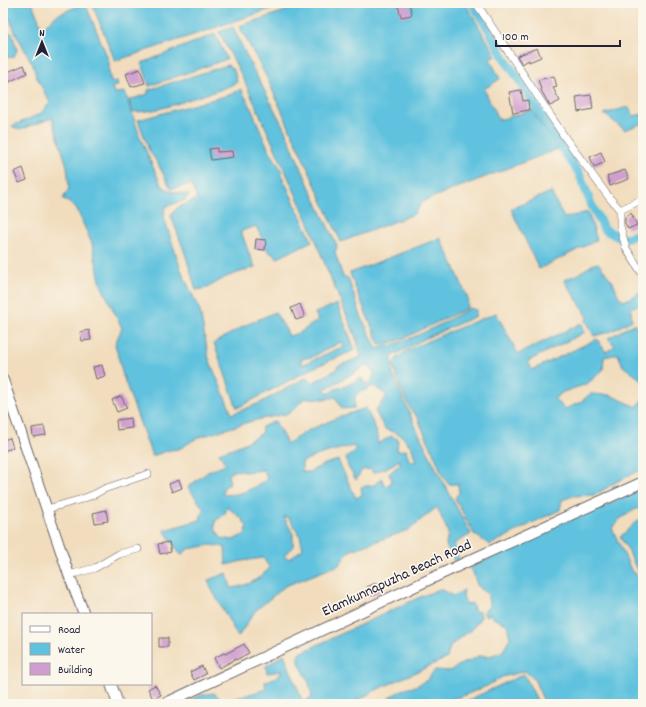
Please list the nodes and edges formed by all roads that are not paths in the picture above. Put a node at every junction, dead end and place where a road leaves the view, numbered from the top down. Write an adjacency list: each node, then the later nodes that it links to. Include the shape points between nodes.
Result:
1 (476, 3): 3 (street, via 566,139)
2 (643, 199): 3 (street)
3 (620, 210): 4 (street, via 620,226 626,248)
4 (643, 275)
5 (3, 380): 8 (main road)
6 (148, 474): 8 (street, via 108,487 82,499)
7 (643, 482): 14 (main road, Elamkunnapuzha Beach Road)
8 (47, 509): 10 (main road)
9 (138, 550): 10 (street, via 119,554 95,568)
10 (70, 575): 11 (main road)
11 (84, 613)
12 (111, 685): 13 (main road)
13 (118, 704)
14 (164, 704)

